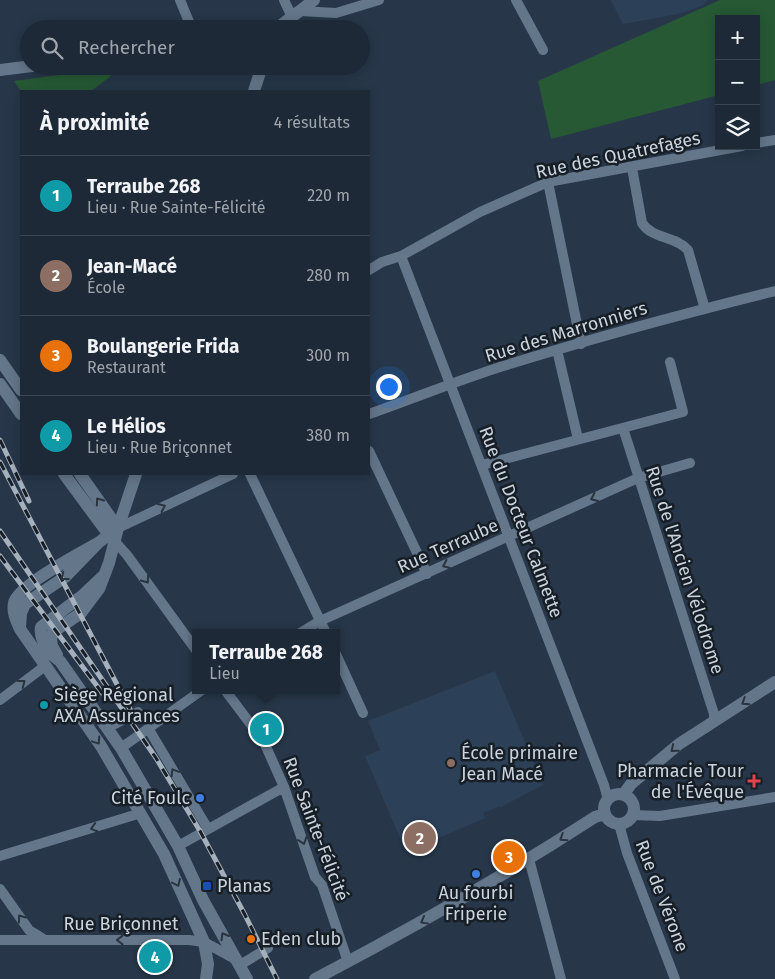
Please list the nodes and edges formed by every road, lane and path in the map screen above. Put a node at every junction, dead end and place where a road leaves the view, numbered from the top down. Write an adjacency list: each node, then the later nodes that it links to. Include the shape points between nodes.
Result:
1 (180, 0): 7 (street)
2 (284, 0): 6 (street)
3 (314, 0): 6 (main road)
4 (379, 0): 6 (street, via 336,13)
5 (516, 0): 9 (street)
6 (296, 14): 8 (main road)
7 (188, 20)
8 (288, 20)
9 (543, 50)
10 (20, 68): 11 (main road)
11 (0, 70)
12 (259, 75): 13 (main road)
13 (254, 90)
14 (775, 140): 15 (street)
15 (760, 143)
16 (722, 150): 17 (street, Rue des Quatrefages)
17 (632, 168): 18 (street, Rue des Quatrefages); 22 (street, via 642,223 646,229 688,250)
18 (548, 182): 19 (street, Rue des Quatrefages, via 480,212); 23 (street)
19 (400, 256): 20 (street, Rue des Quatrefages); 28 (street, Rue du Docteur Calmette)
20 (370, 269)
21 (775, 291): 22 (street, Rue des Marronniers)
22 (705, 309): 23 (street, Rue des Marronniers)
23 (581, 344): 24 (street, Rue des Marronniers)
24 (557, 350): 28 (street, Rue des Marronniers); 33 (street)
25 (0, 360): 29 (main road)
26 (670, 362): 32 (street, via 683,412)
27 (0, 384): 30 (main road)
28 (451, 385): 31 (street, Rue des Marronniers); 36 (street, Rue du Docteur Calmette)
29 (20, 389)
30 (20, 413)
31 (370, 414)
32 (623, 428): 33 (street); 42 (street, Rue de l'Ancien Vélodrome)
33 (578, 439): 36 (street)
34 (370, 453): 45 (street)
35 (690, 463): 42 (street, Rue Terraube)
36 (482, 465): 44 (street, Rue du Docteur Calmette)
37 (65, 475): 43 (main road)
38 (81, 475): 43 (main road, one-way to 38)
39 (136, 475): 43 (main road)
40 (231, 475): 43 (street, one-way to 40)
41 (250, 475): 47 (street)
42 (638, 478): 44 (street, Rue Terraube, one-way to 44); 60 (street, Rue de l'Ancien Vélodrome)
43 (114, 535): 46 (main road); 50 (street, one-way to 50); 53 (main road, one-way to 53, via 66,561 22,591 14,601 13,612 20,629)
44 (509, 537): 45 (street, Rue Terraube, one-way to 45); 67 (street, Rue du Docteur Calmette)
45 (427, 574): 47 (street, Rue Terraube)
46 (104, 575): 51 (main road, via 100,588 83,611 53,632 52,646); 51 (main road, via 41,627 42,642)
47 (320, 621): 48 (street, Rue Terraube); 49 (street)
48 (307, 629)
49 (324, 629)
50 (192, 644)
51 (60, 661): 61 (main road)
52 (340, 663): 59 (street)
53 (45, 666): 57 (street, one-way to 53); 68 (main road, one-way to 68, via 101,746)
54 (775, 682): 60 (main road, one-way to 60)
55 (196, 694): 62 (street)
56 (228, 694): 64 (street, Rue Sainte-Félicité, via 264,742)
57 (0, 700)
58 (138, 712): 61 (street)
59 (363, 713)
60 (714, 721): 65 (main road, one-way to 65, via 679,744 631,784)
61 (108, 728): 63 (main road)
62 (148, 728): 63 (street); 72 (street, one-way to 62)
63 (121, 748): 73 (main road)
64 (284, 787): 72 (street); 81 (street, Rue Sainte-Félicité, one-way to 81)
65 (623, 795): 67 (main road, via 614,795); 70 (main road, via 634,805)
66 (775, 798): 70 (street, via 660,816)
67 (608, 800): 69 (main road)
68 (141, 813): 74 (street, one-way to 74); 79 (main road, one-way to 79, via 164,854)
69 (605, 814): 71 (main road, via 610,821); 75 (main road, one-way to 75, via 595,817)
70 (633, 815): 71 (main road, via 628,822)
71 (619, 824): 89 (street, Rue de Vérone)
72 (208, 829): 73 (street)
73 (178, 846): 82 (main road, one-way to 73, via 203,900)
74 (0, 856)
75 (529, 859): 81 (main road, one-way to 81); 88 (street)
76 (0, 889): 78 (street, one-way to 76, via 29,930)
77 (0, 940): 78 (street, Rue Briçonnet)
78 (46, 941): 79 (street, Rue Briçonnet, one-way to 78)
79 (204, 942): 82 (street, Rue Briçonnet); 83 (main road)
80 (268, 948): 82 (street)
81 (348, 962): 87 (main road)
82 (239, 963): 86 (main road)
83 (208, 964): 84 (main road); 85 (main road)
84 (206, 979)
85 (212, 979)
86 (247, 979)
87 (315, 979)
88 (561, 979)
89 (676, 979)

